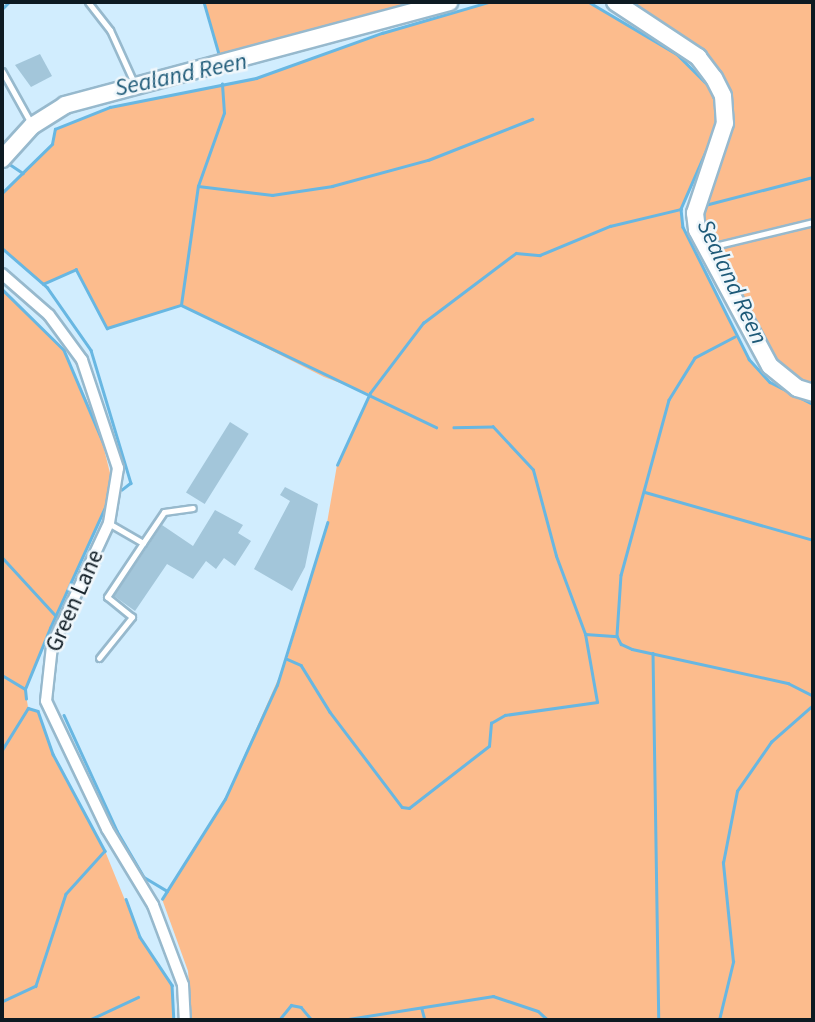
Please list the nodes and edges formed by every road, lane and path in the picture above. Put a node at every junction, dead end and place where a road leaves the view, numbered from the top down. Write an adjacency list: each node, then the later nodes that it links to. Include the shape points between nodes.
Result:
1 (88, 2): 5 (lane, via 110,30)
2 (449, 2): 5 (main road)
3 (615, 2): 9 (main road, via 698,57 723,96 725,123 695,213)
4 (2, 71): 6 (lane)
5 (136, 86): 6 (main road, via 65,105)
6 (32, 126): 7 (main road)
7 (2, 159)
8 (812, 224): 9 (lane)
9 (704, 249): 11 (main road, via 770,366 797,388)
10 (2, 274): 13 (street, Green Lane, via 49,315 82,360 118,468)
11 (813, 393)
12 (193, 508): 14 (lane, via 164,512)
13 (109, 523): 14 (lane); 16 (street, Green Lane, via 52,646 46,701 107,830 153,905 183,985)
14 (143, 542): 15 (lane, via 107,597 132,617)
15 (99, 658)
16 (186, 1020)

